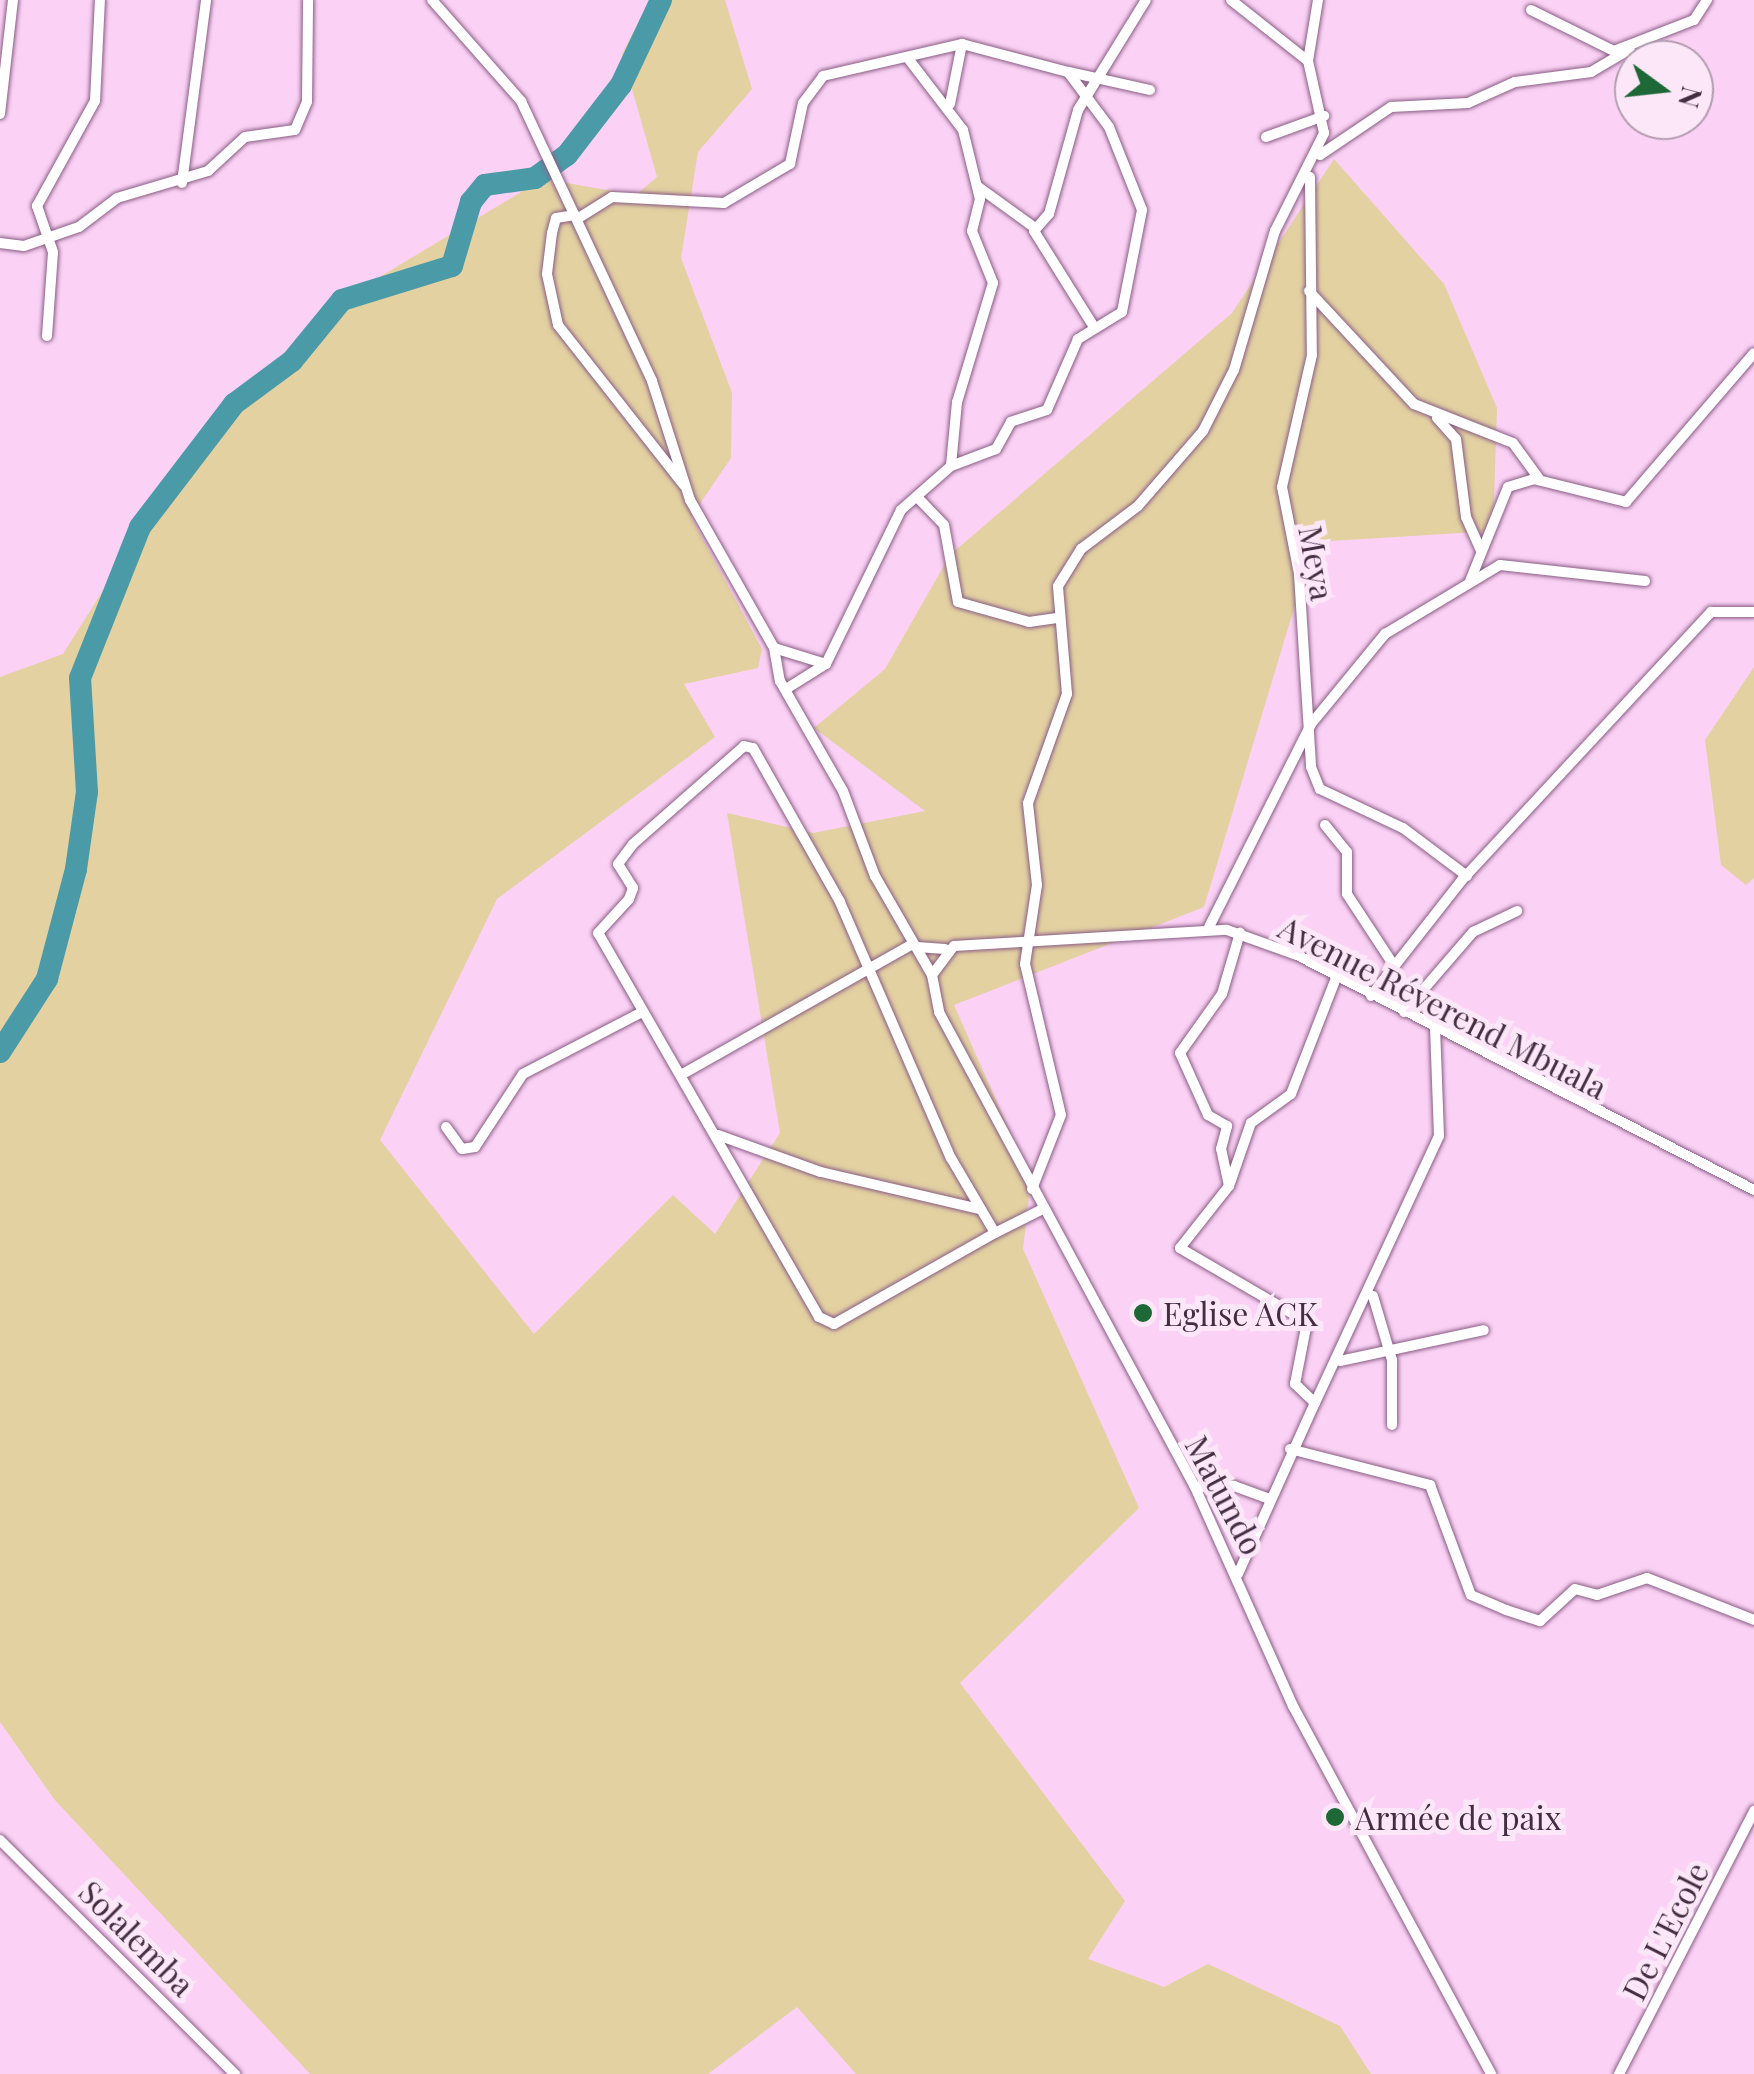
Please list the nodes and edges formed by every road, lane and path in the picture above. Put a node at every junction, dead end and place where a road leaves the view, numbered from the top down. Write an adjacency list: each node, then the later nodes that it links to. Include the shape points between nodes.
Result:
1 (12, 0): 22 (street)
2 (100, 0): 31 (street, via 92,111 39,196)
3 (206, 0): 27 (street)
4 (308, 0): 27 (street, via 301,124 245,137 219,164)
5 (1146, 0): 18 (street)
6 (1231, 0): 16 (street)
7 (1318, 0): 16 (street)
8 (1707, 0): 11 (street, via 1694,20)
9 (440, 1): 29 (street, via 511,86)
10 (1531, 10): 13 (street, via 1592,45)
11 (1650, 40)
12 (962, 44): 14 (street); 17 (street); 21 (street)
13 (1614, 47)
14 (907, 57): 21 (street); 29 (street, via 824,76 802,103 790,164 724,203 612,198)
15 (1614, 58): 25 (street, via 1590,72 1515,82 1468,103 1386,108)
16 (1308, 61): 23 (street)
17 (1068, 72): 18 (street); 20 (street)
18 (1098, 78): 19 (street); 20 (street)
19 (1150, 90)
20 (1088, 93): 30 (street, via 1064,141 1049,214); 34 (street, via 1143,221 1125,306)
21 (950, 104): 28 (street)
22 (0, 114)
23 (1324, 116): 24 (street); 25 (street)
24 (1266, 137)
25 (1319, 155): 26 (street)
26 (1310, 174): 33 (street, Meya); 46 (street, via 1275,232 1252,324 1214,412 1152,493 1070,562)
27 (182, 183): 31 (street, via 117,198)
28 (977, 186): 30 (street); 38 (street, via 972,232 992,294 957,402)
29 (576, 217): 40 (street, via 652,380); 40 (street, via 556,218 552,232 547,274 558,325 639,440)
30 (1035, 228): 34 (street)
31 (48, 238): 32 (street); 35 (street, via 56,290)
32 (0, 242)
33 (1309, 291): 37 (street, via 1350,342); 50 (street, Meya, via 1312,355 1282,487)
34 (1094, 328): 38 (street, via 1078,339 1048,410 1011,422 996,449)
35 (47, 336)
36 (1754, 353): 39 (street, via 1695,432 1626,502)
37 (1437, 417): 39 (street, via 1513,443); 42 (street, via 1456,439 1463,504)
38 (951, 466): 41 (street)
39 (1540, 481): 42 (street, via 1502,492)
40 (686, 486): 47 (street, Matundo)
41 (919, 499): 46 (street, via 944,526 958,602 1029,622); 48 (street, via 874,554)
42 (1481, 550): 44 (street)
43 (1645, 581): 44 (street, via 1514,564)
44 (1468, 586): 50 (street, via 1385,634)
45 (1754, 612): 52 (street, via 1711,612)
46 (1059, 618): 56 (street, via 1066,694 1028,803 1037,885)
47 (774, 648): 48 (street); 49 (street, Matundo)
48 (826, 664): 49 (street)
49 (786, 689): 57 (street, Matundo)
50 (1312, 724): 52 (street, Meya, via 1320,790 1403,828); 54 (street)
51 (1326, 824): 60 (street, via 1347,852 1354,910)
52 (1466, 876): 60 (street)
53 (1518, 910): 65 (street, via 1472,932)
54 (1209, 928): 55 (street, Avenue Réverend Mbuala); 56 (street, Avenue Réverend Mbuala)
55 (1240, 934): 62 (street, Avenue Réverend Mbuala); 70 (street, via 1222,994 1180,1052 1208,1114 1228,1126 1221,1149)
56 (1029, 939): 58 (street, Avenue Réverend Mbuala); 71 (street, via 1026,974 1061,1115)
57 (915, 946): 58 (street, Avenue Réverend Mbuala); 59 (street); 61 (street, Matundo)
58 (946, 950): 61 (street)
59 (868, 964): 64 (street, via 750,745 618,864 633,888 598,932); 67 (street); 73 (street)
60 (1394, 964): 63 (street)
61 (932, 975): 71 (street, Matundo, via 939,1012)
62 (1336, 978): 63 (street, Avenue Réverend Mbuala); 70 (street, via 1292,1094 1252,1124)
63 (1370, 996): 65 (street, Avenue Réverend Mbuala)
64 (642, 1012): 67 (street); 68 (street, via 524,1074 475,1148 462,1148)
65 (1404, 1012): 66 (street, Avenue Réverend Mbuala)
66 (1434, 1029): 72 (street, Avenue Réverend Mbuala); 76 (street, via 1429,1045 1444,1116)
67 (681, 1075): 69 (street)
68 (446, 1127)
69 (718, 1135): 73 (street, via 821,1172 934,1191); 75 (street, via 801,1295 834,1324)
70 (1229, 1186): 80 (street, via 1180,1248 1307,1322 1295,1384)
71 (1032, 1189): 74 (street, Matundo)
72 (1754, 1190)
73 (980, 1210): 75 (street)
74 (1042, 1210): 75 (street); 83 (street, Matundo)
75 (994, 1233)
76 (1373, 1290): 78 (street); 79 (street)
77 (1484, 1330): 78 (street)
78 (1388, 1345): 79 (street); 81 (street)
79 (1340, 1361): 80 (street)
80 (1316, 1402): 82 (street)
81 (1392, 1425)
82 (1290, 1450): 84 (street); 86 (street, via 1430,1485 1471,1594 1506,1610 1540,1621 1575,1589 1596,1595 1647,1578)
83 (1195, 1487): 84 (street, via 1234,1486); 85 (street, Matundo)
84 (1267, 1498): 85 (street)
85 (1238, 1574): 90 (street, Matundo, via 1293,1706)
86 (1754, 1620)
87 (1754, 1810): 91 (street, De L'Ecole)
88 (0, 1840): 89 (street, Solalemba)
89 (235, 2074)
90 (1491, 2074)
91 (1619, 2074)

